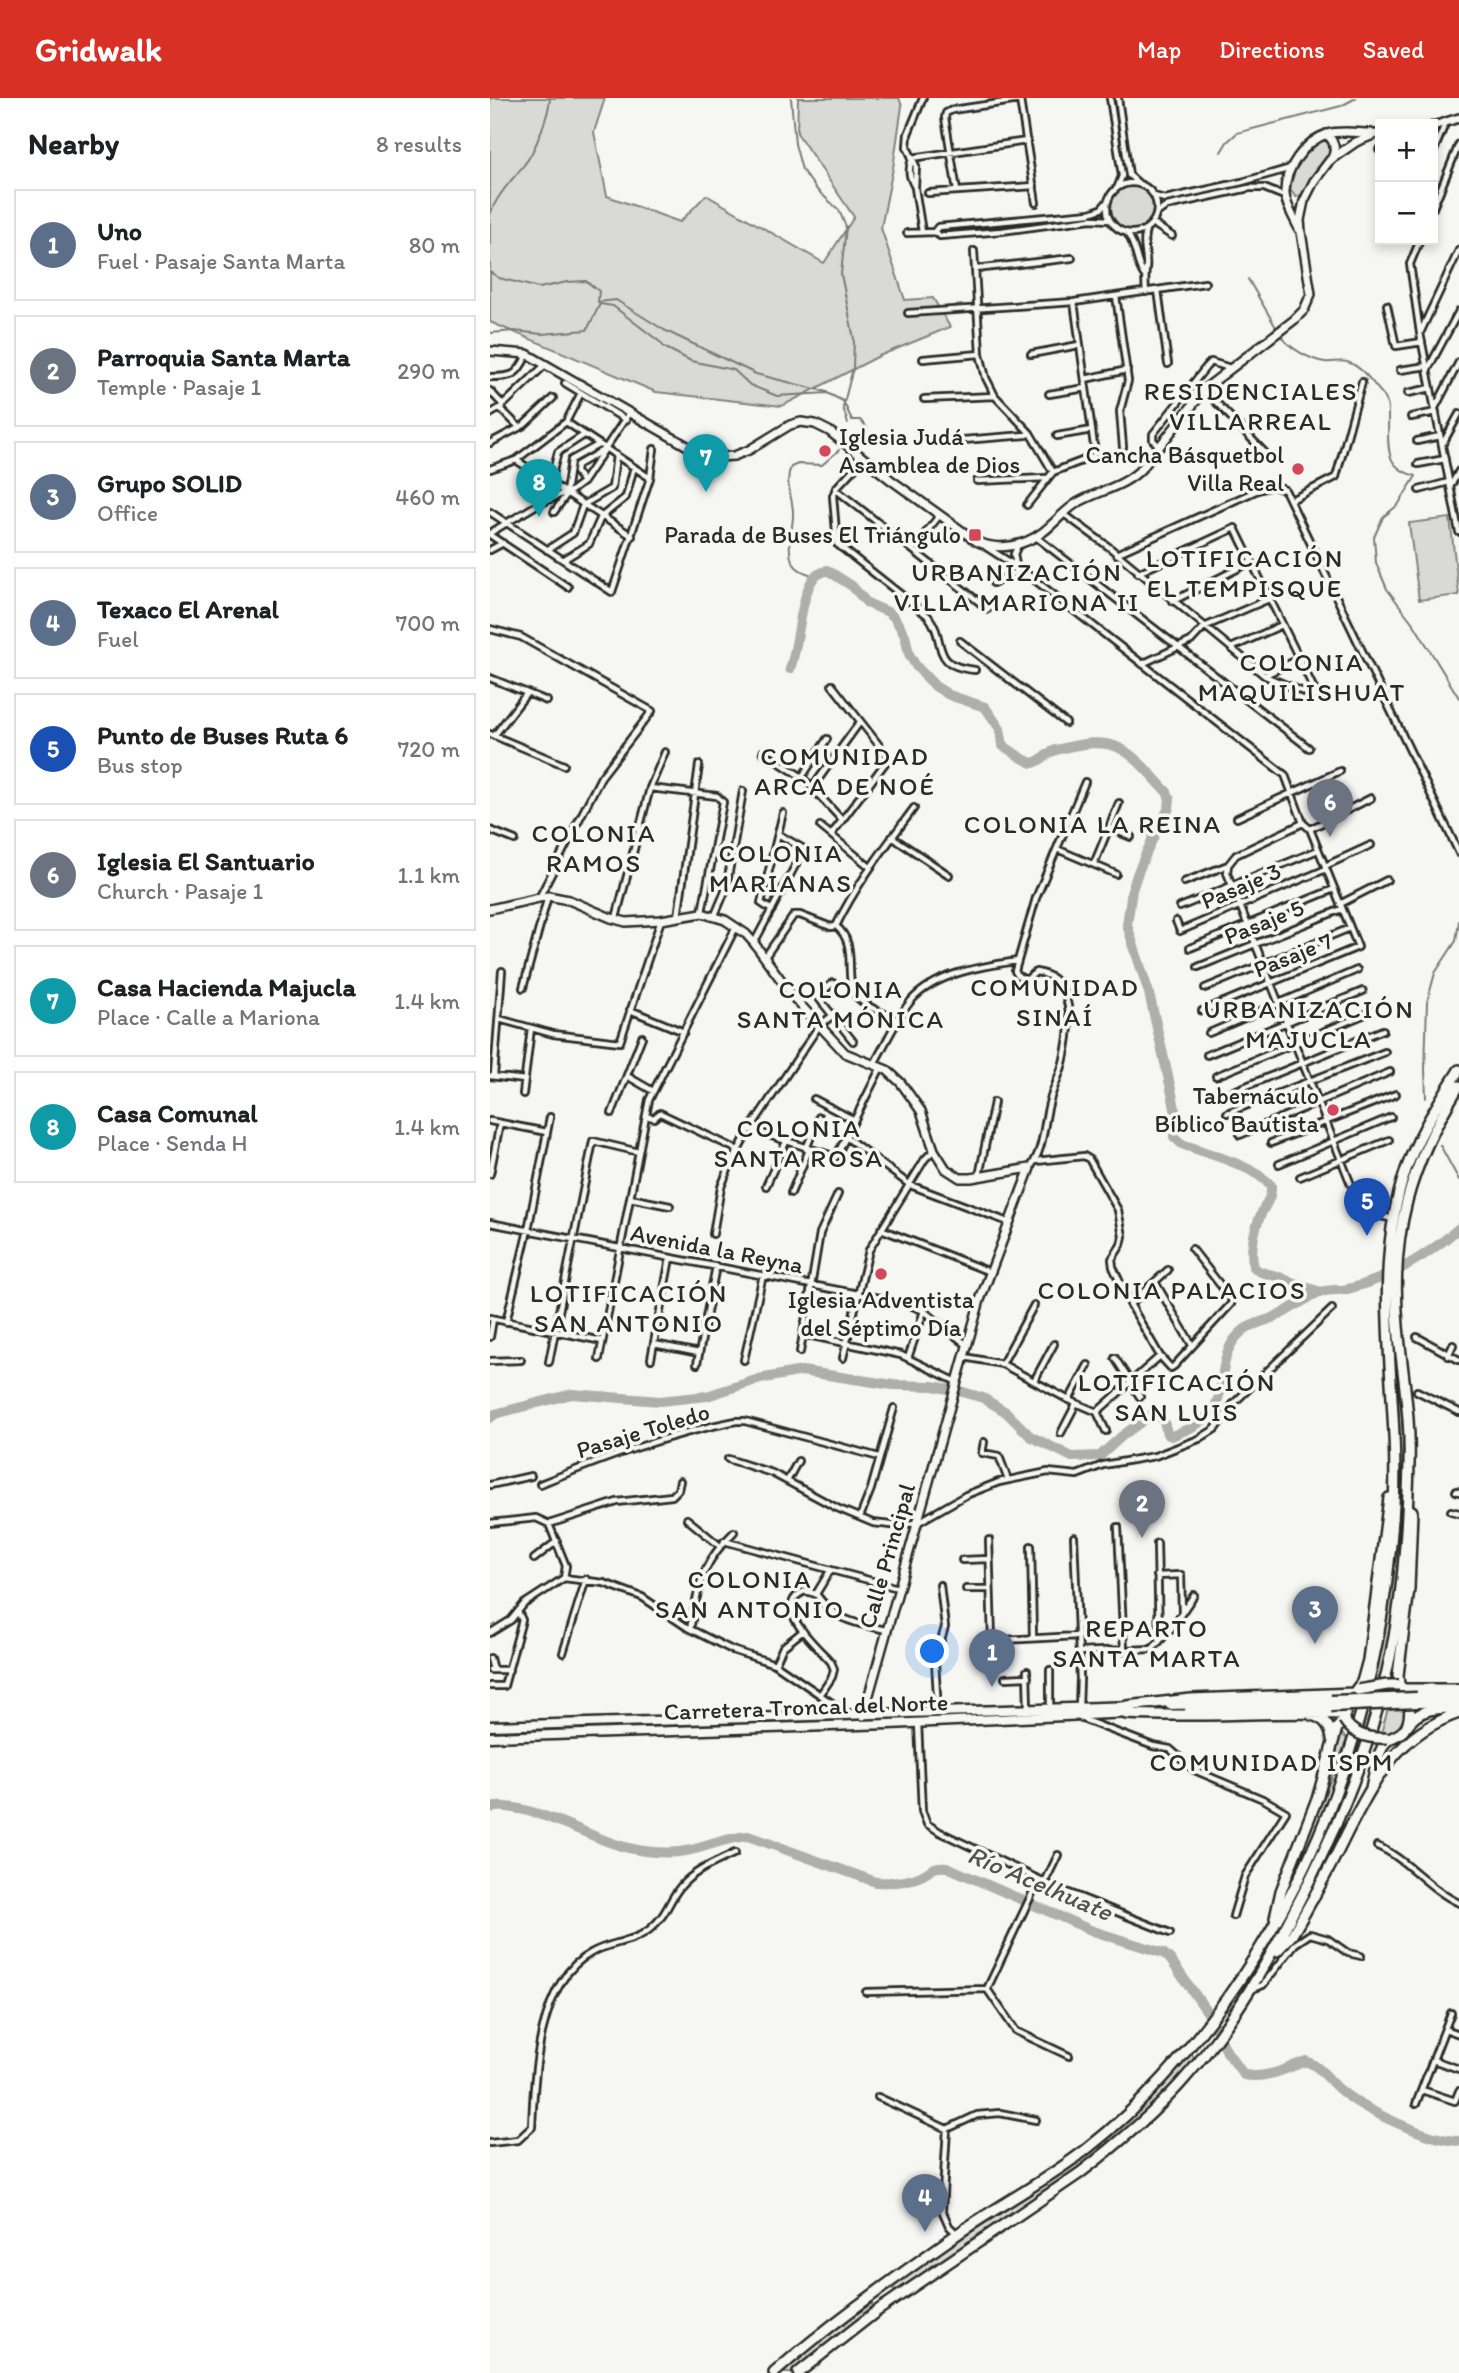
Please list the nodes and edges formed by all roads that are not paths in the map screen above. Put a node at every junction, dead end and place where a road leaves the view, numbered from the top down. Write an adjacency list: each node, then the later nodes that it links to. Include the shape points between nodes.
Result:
1 (923, 98): 15 (street, via 907,142)
2 (1110, 98): 20 (street, via 1122,176)
3 (1118, 98): 18 (street, via 1129,174)
4 (1020, 99): 12 (street); 14 (street, via 946,113)
5 (1458, 119): 6 (main road)
6 (1445, 123): 7 (main road); 11 (street)
7 (1438, 125)
8 (1375, 133): 9 (main road)
9 (1326, 134): 16 (main road, via 1334,143); 17 (main road, via 1311,143)
10 (1375, 134): 16 (main road)
11 (1438, 140)
12 (1027, 141): 14 (street); 19 (street)
13 (1459, 144): 25 (street)
14 (951, 152): 15 (street); 21 (street)
15 (912, 158): 33 (street, via 908,168)
16 (1330, 160): 27 (main road)
17 (1291, 168): 23 (street, via 1165,199); 24 (main road)
18 (1140, 185): 20 (street); 23 (street)
19 (1034, 186): 21 (street); 28 (street)
20 (1117, 189): 26 (street)
21 (957, 191): 22 (street)
22 (928, 193)
23 (1154, 196): 29 (street)
24 (1284, 196): 27 (main road); 29 (street, via 1249,188 1167,206); 35 (main road)
25 (1438, 196)
26 (1108, 201): 30 (street); 34 (street, via 1090,213 939,227)
27 (1304, 201): 35 (main road)
28 (1036, 203)
29 (1156, 214): 31 (street)
30 (1110, 220): 34 (street, via 940,236); 37 (street)
31 (1152, 223): 32 (street); 38 (street)
32 (1147, 228): 37 (street); 44 (street)
33 (922, 232): 34 (street); 36 (street)
34 (934, 232)
35 (1301, 232): 65 (main road, via 1311,294 1300,316)
36 (906, 233)
37 (1127, 233): 44 (street)
38 (1172, 236)
39 (1418, 245): 54 (street, via 1410,264)
40 (1459, 250): 54 (street)
41 (974, 251): 43 (street)
42 (1072, 258): 43 (street)
43 (975, 269): 51 (street)
44 (1144, 275): 47 (street)
45 (1205, 283): 46 (street)
46 (1158, 290): 47 (street); 64 (street)
47 (1146, 292): 48 (street)
48 (1116, 296): 49 (street); 67 (street)
49 (1074, 302): 51 (street); 56 (street)
50 (1387, 306): 55 (street, via 1396,346)
51 (977, 309): 53 (street); 59 (street)
52 (1459, 311): 66 (street)
53 (908, 313)
54 (1420, 333): 55 (street)
55 (1422, 342): 66 (street)
56 (1079, 345): 60 (street); 70 (street)
57 (490, 351): 58 (main road)
58 (527, 354): 63 (main road); 69 (street, via 516,374)
59 (980, 354): 61 (street); 79 (street)
60 (1031, 354)
61 (923, 359)
62 (1459, 362): 84 (street)
63 (547, 364): 83 (street); 87 (main road)
64 (1168, 364)
65 (1231, 368): 102 (main road, via 1208,387); 102 (street, via 1211,362 1206,367 1153,434)
66 (1427, 368): 68 (street); 74 (street)
67 (1126, 370): 70 (street); 101 (street)
68 (1400, 370)
69 (490, 377)
70 (1085, 379): 73 (street)
71 (1362, 382): 124 (street, via 1336,478)
72 (565, 383): 76 (street)
73 (1086, 387): 78 (street); 91 (street)
74 (1431, 388): 77 (street); 84 (street)
75 (490, 391): 83 (street)
76 (581, 393): 87 (street); 89 (street)
77 (1408, 393)
78 (1049, 394)
79 (995, 396): 81 (street); 92 (street)
80 (553, 398): 90 (street)
81 (924, 398)
82 (1212, 398): 109 (street)
83 (502, 406): 85 (street); 90 (street)
84 (1435, 410): 88 (street); 95 (street)
85 (490, 414)
86 (1459, 414): 100 (street)
87 (627, 416): 103 (street); 106 (main road, via 703,455 719,457 734,456 790,425 807,422 829,431)
88 (1411, 417)
89 (566, 422): 93 (street); 108 (street)
90 (519, 427): 98 (street)
91 (1092, 430): 94 (street); 114 (street, via 1092,457)
92 (1030, 433): 97 (street); 114 (street)
93 (584, 435): 99 (street); 118 (street, via 558,452)
94 (1057, 436)
95 (1440, 436): 96 (street); 100 (street)
96 (1417, 441)
97 (938, 442)
98 (490, 443)
99 (598, 445): 103 (street); 123 (street, via 571,460)
100 (1442, 446): 107 (street)
101 (1123, 447)
102 (1160, 447): 129 (main road, via 1131,479)
103 (606, 448): 105 (street); 119 (street); 119 (street, via 577,465)
104 (654, 449): 115 (street)
105 (616, 455): 111 (street); 125 (street, via 612,488)
106 (863, 459): 131 (main road); 162 (street, via 833,496 837,544 928,616 936,626 939,650 946,659 962,669)
107 (1445, 459): 110 (street); 120 (street)
108 (516, 460): 112 (street); 118 (street)
109 (1272, 460)
110 (1418, 464)
111 (634, 467): 115 (street); 130 (street, via 626,497)
112 (490, 469)
113 (1459, 471): 120 (street)
114 (1053, 472): 116 (street)
115 (650, 478): 137 (street)
116 (1046, 478): 117 (street); 126 (street)
117 (977, 481)
118 (550, 482): 123 (street)
119 (583, 482): 123 (street)
120 (1450, 484): 121 (street); 132 (street)
121 (1419, 490)
122 (839, 492): 153 (street)
123 (567, 493): 125 (street); 127 (street); 133 (street)
124 (1291, 500): 144 (street, via 1273,485); 204 (street)
125 (583, 505): 130 (street); 143 (street, via 573,533)
126 (1027, 505)
127 (554, 512)
128 (490, 513): 133 (street)
129 (1064, 513): 138 (main road); 144 (street)
130 (601, 516): 137 (street); 145 (street, via 589,544)
131 (939, 516): 136 (street); 140 (main road)
132 (1458, 517): 134 (street)
133 (508, 524): 135 (street); 143 (street)
134 (1459, 532)
135 (490, 534): 139 (street)
136 (924, 535)
137 (632, 536): 145 (street, via 612,592)
138 (1036, 537): 141 (main road); 158 (street)
139 (503, 543): 142 (street); 150 (street)
140 (983, 544): 141 (main road); 147 (street)
141 (1018, 545): 147 (street, via 1014,554)
142 (490, 550)
143 (547, 550): 145 (street)
144 (1116, 554): 148 (street)
145 (563, 560)
146 (1251, 562): 148 (street, via 1235,528); 151 (street); 152 (street)
147 (1019, 568): 149 (street); 161 (street)
148 (1138, 572): 152 (street)
149 (993, 583)
150 (568, 587)
151 (1269, 599): 154 (street); 155 (street)
152 (1173, 601): 155 (street)
153 (988, 609)
154 (1282, 625): 159 (street); 160 (street)
155 (1204, 627): 158 (street, via 1191,641); 159 (street)
156 (490, 629): 215 (street, via 521,637 652,710 601,777)
157 (960, 641): 169 (street)
158 (1178, 646): 161 (street); 172 (street)
159 (1231, 648): 163 (street)
160 (1299, 659): 163 (street); 163 (street, via 1318,698)
161 (1142, 664): 183 (street, via 1285,775)
162 (975, 670)
163 (1265, 676)
164 (490, 678): 166 (street)
165 (832, 685): 168 (street)
166 (527, 693): 167 (street); 170 (street)
167 (548, 701)
168 (860, 722): 181 (street); 190 (street, via 889,758)
169 (1066, 723)
170 (492, 735): 175 (street)
171 (827, 740): 178 (street)
172 (1309, 748)
173 (665, 752): 180 (street)
174 (763, 752): 178 (street)
175 (564, 765)
176 (699, 765): 184 (street)
177 (1340, 771): 183 (street)
178 (802, 777): 181 (street)
179 (1085, 782): 202 (street)
180 (650, 788): 184 (street); 224 (street)
181 (812, 788): 190 (street)
182 (743, 791): 222 (street, via 726,888)
183 (1291, 792): 189 (street); 191 (street)
184 (695, 794): 221 (street, via 717,796 723,802); 223 (street)
185 (1371, 798): 194 (street)
186 (1119, 803): 193 (street)
187 (914, 808): 198 (street)
188 (783, 813): 196 (street)
189 (1237, 818)
190 (842, 820): 197 (street)
191 (1303, 823): 194 (street); 206 (street, via 1236,855)
192 (820, 826): 197 (street)
193 (1109, 828): 199 (street); 205 (street)
194 (1310, 829): 203 (street)
195 (490, 831): 200 (street)
196 (778, 834): 220 (street, via 761,903); 220 (street, via 804,849)
197 (831, 835): 207 (street)
198 (892, 837): 207 (street); 210 (street)
199 (1131, 837)
200 (514, 840)
201 (1371, 845): 208 (street, Pasaje 3)
202 (1057, 849): 205 (street); 235 (street)
203 (1318, 850): 208 (street); 213 (street)
204 (1459, 853)
205 (1094, 864): 209 (street)
206 (1228, 865): 212 (street); 213 (street)
207 (870, 867): 229 (street)
208 (1325, 868): 214 (street); 216 (street, Pasaje 3)
209 (1116, 874)
210 (949, 875)
211 (1387, 880): 217 (street)
212 (1184, 882)
213 (1232, 886): 216 (street); 218 (street)
214 (1334, 889): 217 (street); 227 (street)
215 (543, 897): 219 (main road); 224 (main road, via 569,900); 243 (street)
216 (1240, 906): 226 (street, Pasaje 3, via 1180,931); 227 (street)
217 (1341, 906): 230 (street); 232 (street, Pasaje 5)
218 (1180, 907)
219 (490, 909)
220 (772, 910): 231 (street)
221 (702, 913): 222 (main road); 223 (main road)
222 (715, 915): 228 (main road)
223 (678, 918): 225 (main road)
224 (615, 919): 225 (main road)
225 (662, 920): 246 (street)
226 (1176, 921)
227 (1247, 924): 232 (street); 233 (street)
228 (737, 926): 231 (main road); 256 (street)
229 (836, 926): 234 (street, via 794,915); 251 (street, via 849,946 857,997)
230 (1350, 928): 236 (street); 241 (street, Pasaje 7, via 1358,947)
231 (754, 943): 234 (main road)
232 (1255, 944): 236 (street); 237 (street, Pasaje 5)
233 (1190, 948)
234 (765, 957): 253 (main road)
235 (1017, 961): 251 (street, via 944,979 912,999); 303 (street, via 1015,971 1022,979 1036,972 1046,974 1061,986 1068,1001 1064,1061)
236 (1263, 964): 241 (street); 242 (street)
237 (1198, 967)
238 (1357, 970): 245 (street)
239 (502, 971): 250 (street)
240 (833, 983): 249 (street, via 817,996)
241 (1270, 983): 245 (street); 247 (street, Pasaje 7)
242 (1205, 988)
243 (523, 989)
244 (1363, 991): 252 (street)
245 (1279, 1003): 252 (street); 257 (street)
246 (631, 1010): 254 (street, via 620,1042); 256 (street)
247 (1202, 1011)
248 (1373, 1011): 260 (street)
249 (832, 1015): 253 (street); 259 (street)
250 (499, 1019): 254 (street); 267 (street)
251 (898, 1020): 264 (street)
252 (1286, 1023): 260 (street); 262 (street)
253 (819, 1026): 264 (main road, via 845,1053); 290 (street)
254 (531, 1028): 270 (street)
255 (1383, 1030): 263 (street)
256 (684, 1032): 273 (street)
257 (1209, 1033)
258 (642, 1037): 268 (street)
259 (853, 1041)
260 (1294, 1044): 263 (street); 269 (street)
261 (1385, 1052): 271 (street)
262 (1207, 1055)
263 (1302, 1063): 271 (street); 276 (street)
264 (877, 1066): 286 (street); 300 (main road, via 893,1074 920,1111)
265 (1459, 1070): 315 (highway, via 1412,1155)
266 (1390, 1072): 279 (street)
267 (492, 1076): 270 (street)
268 (627, 1076): 273 (street); 280 (street)
269 (1216, 1076)
270 (525, 1080): 274 (street)
271 (1309, 1081): 279 (street); 281 (street)
272 (1459, 1086): 315 (highway, via 1423,1150)
273 (654, 1091): 282 (street)
274 (523, 1094)
275 (1396, 1094): 288 (street)
276 (1222, 1096)
277 (814, 1100): 286 (street)
278 (994, 1102): 306 (street)
279 (1318, 1102): 288 (street); 292 (street)
280 (612, 1113)
281 (1227, 1113)
282 (646, 1116): 299 (street, via 654,1118 660,1112); 301 (street)
283 (550, 1117): 291 (street)
284 (819, 1117): 298 (street)
285 (1391, 1117): 295 (street)
286 (854, 1120): 293 (street)
287 (490, 1121): 289 (street)
288 (1325, 1121): 295 (street); 297 (street)
289 (500, 1123): 291 (street); 305 (street)
290 (750, 1129): 296 (street); 299 (street)
291 (547, 1132): 318 (street)
292 (1240, 1135)
293 (846, 1137): 298 (street, via 834,1158); 308 (street)
294 (1389, 1140): 302 (street)
295 (1333, 1141): 302 (street); 304 (street)
296 (786, 1142): 298 (street); 309 (street)
297 (1270, 1143)
298 (807, 1149): 310 (street)
299 (738, 1150): 319 (street, via 721,1187)
300 (934, 1150): 306 (main road, via 954,1175); 308 (street)
301 (639, 1152): 312 (street); 320 (street, via 593,1142)
302 (1340, 1160): 307 (street); 315 (street, via 1361,1210)
303 (1033, 1164): 306 (main road); 314 (main road, Calle Principal); 331 (street, via 1084,1156 1090,1159 1118,1210 1123,1236 1112,1263)
304 (1279, 1164)
305 (490, 1172)
306 (979, 1177)
307 (1300, 1177)
308 (910, 1185): 314 (street); 317 (street)
309 (766, 1186)
310 (791, 1193)
311 (838, 1194): 329 (street, via 822,1226)
312 (630, 1198): 313 (street); 321 (street)
313 (670, 1206)
314 (1009, 1222): 326 (main road, Calle Principal)
315 (1396, 1222): 337 (highway, via 1388,1279)
316 (490, 1223): 318 (street, Avenida la Reyna)
317 (881, 1229): 326 (street); 330 (street, via 869,1250)
318 (528, 1230): 320 (street, Avenida la Reyna); 336 (street)
319 (713, 1234)
320 (573, 1240): 321 (street, Avenida la Reyna); 338 (street)
321 (621, 1248): 323 (street, Avenida la Reyna); 342 (street)
322 (1192, 1249): 347 (street, via 1231,1300)
323 (670, 1258): 324 (street, Avenida la Reyna); 345 (street)
324 (716, 1266): 327 (street, Avenida la Reyna); 350 (street)
325 (1168, 1270): 328 (street)
326 (990, 1272): 346 (main road, Calle Principal)
327 (763, 1275): 329 (street, Avenida la Reyna); 360 (street)
328 (1155, 1282): 331 (street); 347 (street)
329 (810, 1284): 330 (street, Avenida la Reyna); 339 (street)
330 (859, 1293): 334 (street, Avenida la Reyna); 343 (street)
331 (1130, 1304): 352 (street)
332 (1034, 1305): 365 (street)
333 (1332, 1309): 386 (street, via 1234,1403 1215,1429 1199,1439 1155,1456 1103,1465 1077,1475 1048,1472)
334 (924, 1311): 346 (street, Avenida la Reyna); 355 (street)
335 (492, 1319): 336 (street); 340 (street)
336 (506, 1322): 338 (street)
337 (1393, 1326): 381 (highway); 384 (highway, via 1407,1399)
338 (555, 1331): 342 (street); 363 (street)
339 (803, 1334): 343 (street); 349 (street)
340 (490, 1337)
341 (1417, 1337): 353 (street)
342 (603, 1341): 357 (street)
343 (846, 1343): 354 (street); 355 (street)
344 (1054, 1344): 367 (street)
345 (653, 1345): 350 (street); 358 (street)
346 (967, 1345): 351 (main road, Calle Principal)
347 (1192, 1345): 352 (street, via 1171,1368)
348 (1453, 1345): 353 (street)
349 (800, 1352)
350 (699, 1353): 364 (street)
351 (964, 1356): 365 (street); 369 (main road, Calle Principal)
352 (1160, 1356): 368 (street)
353 (1448, 1356): 361 (street)
354 (844, 1358)
355 (908, 1358): 369 (street)
356 (1115, 1358): 368 (street)
357 (599, 1359)
358 (651, 1359)
359 (521, 1360): 362 (street)
360 (744, 1360)
361 (1459, 1360)
362 (490, 1362)
363 (549, 1362)
364 (696, 1364)
365 (1002, 1364): 367 (street)
366 (1088, 1365): 372 (street)
367 (1034, 1381): 372 (street)
368 (1132, 1382): 371 (street); 375 (street)
369 (956, 1383): 396 (main road, Calle Principal)
370 (1417, 1391): 376 (street)
371 (1140, 1396)
372 (1069, 1400): 373 (street)
373 (1076, 1404): 375 (street); 378 (street)
374 (894, 1408): 380 (street)
375 (1097, 1412): 377 (street)
376 (1459, 1412)
377 (1106, 1431)
378 (1061, 1433)
379 (984, 1442): 386 (street, via 982,1453 999,1456)
380 (879, 1457): 389 (street, Pasaje Toledo, via 736,1421 640,1446); 393 (street)
381 (1395, 1458): 440 (highway, via 1368,1660); 470 (highway, via 1390,1559 1370,1681 1332,1803)
382 (728, 1459): 388 (street)
383 (798, 1461): 388 (street)
384 (1409, 1466): 438 (highway, via 1411,1559 1399,1657); 473 (highway, via 1403,1564 1376,1714 1327,1844)
385 (531, 1476): 390 (street)
386 (1008, 1480): 396 (street, via 966,1495)
387 (680, 1481): 397 (street, via 671,1496 617,1502)
388 (787, 1481): 393 (street)
389 (540, 1484)
390 (490, 1485)
391 (1451, 1511): 392 (street)
392 (1459, 1513)
393 (860, 1517): 396 (street, via 891,1525)
394 (687, 1519): 404 (street)
395 (490, 1522): 397 (street, via 536,1518)
396 (917, 1523): 414 (main road, Calle Principal)
397 (550, 1524): 402 (street)
398 (1118, 1527): 428 (street)
399 (734, 1532): 404 (street)
400 (1074, 1537): 425 (street)
401 (989, 1540): 407 (street)
402 (557, 1541): 406 (street); 411 (street, via 566,1566)
403 (1157, 1543): 410 (street)
404 (722, 1544): 409 (street); 421 (street, via 703,1571)
405 (1031, 1546): 426 (street)
406 (534, 1559)
407 (989, 1559): 408 (street); 416 (street)
408 (962, 1560)
409 (830, 1570): 414 (street); 417 (street)
410 (1157, 1576): 420 (street, via 1181,1575); 427 (street)
411 (564, 1578): 412 (street); 419 (street)
412 (586, 1579): 421 (street, via 642,1597); 430 (street)
413 (940, 1585): 450 (street, via 945,1627 935,1661)
414 (898, 1588): 422 (main road, Calle Principal)
415 (966, 1589): 416 (street)
416 (990, 1589): 426 (street, via 989,1641)
417 (816, 1594): 422 (street, via 842,1620); 423 (street, via 805,1591 793,1598 791,1612)
418 (1194, 1595): 420 (street)
419 (518, 1612): 424 (street); 434 (street, via 522,1620)
420 (1182, 1614): 427 (street)
421 (690, 1629): 432 (street)
422 (886, 1630): 455 (main road, Calle Principal)
423 (803, 1631): 432 (street, via 783,1647); 441 (street, via 834,1669)
424 (490, 1633)
425 (1078, 1636): 426 (street); 429 (street)
426 (1033, 1638)
427 (1159, 1643): 428 (street, via 1152,1649)
428 (1124, 1650): 429 (street)
429 (1079, 1652): 445 (street)
430 (563, 1653)
431 (490, 1658): 433 (street)
432 (775, 1664): 441 (street)
433 (492, 1670): 434 (street)
434 (509, 1670): 437 (street, via 504,1686)
435 (1050, 1670): 447 (street)
436 (1005, 1678): 448 (street, via 1028,1674)
437 (490, 1686)
438 (1401, 1687): 439 (highway); 440 (highway, bridge); 459 (highway, via 1409,1708)
439 (1459, 1689)
440 (1356, 1691): 449 (highway, via 1191,1699); 456 (highway, via 1347,1702)
441 (820, 1695): 454 (street)
442 (1459, 1696): 443 (main road, Carretera Troncal del Norte)
443 (1417, 1700): 444 (main road, Carretera Troncal del Norte); 449 (main road, Carretera Troncal del Norte, bridge)
444 (1459, 1702)
445 (1079, 1707): 447 (main road, Carretera Troncal del Norte); 449 (main road, Carretera Troncal del Norte)
446 (1459, 1708): 459 (highway, via 1426,1710)
447 (1050, 1709): 448 (main road, Carretera Troncal del Norte)
448 (1028, 1710): 450 (main road, Carretera Troncal del Norte)
449 (1126, 1710): 451 (highway, via 1198,1716); 453 (main road, Carretera Troncal del Norte)
450 (939, 1713): 455 (main road, Carretera Troncal del Norte)
451 (1292, 1713): 456 (highway); 462 (highway, via 1324,1720)
452 (1459, 1713): 463 (highway, via 1429,1726 1408,1742)
453 (1070, 1715): 457 (main road, Carretera Troncal del Norte); 469 (street, via 1170,1749 1194,1770 1286,1812 1245,1876)
454 (850, 1716): 455 (main road, Carretera Troncal del Norte); 458 (main road, Carretera Troncal del Norte)
455 (863, 1716)
456 (1344, 1717): 461 (highway, bridge, via 1349,1727 1362,1735); 462 (highway)
457 (918, 1723): 460 (main road, Carretera Troncal del Norte); 467 (street, via 922,1811 928,1824)
458 (490, 1726)
459 (1406, 1728): 461 (highway)
460 (490, 1737)
461 (1387, 1738): 463 (highway)
462 (1332, 1745): 470 (highway)
463 (1371, 1788): 473 (highway, via 1292,1935)
464 (1377, 1846): 468 (street, via 1395,1854)
465 (735, 1853): 489 (street, via 693,1874 678,1889 666,1914 648,1930 591,1952 571,1970 550,2002 542,2034 533,2127 518,2140)
466 (1058, 1855): 467 (street)
467 (1042, 1881): 471 (street); 474 (street)
468 (1459, 1903)
469 (1233, 1916)
470 (1273, 1926): 490 (highway, via 1222,2005 1150,2092 1090,2147)
471 (1170, 1933)
472 (1361, 1956): 475 (street, via 1310,1934 1295,1944 1263,1985)
473 (1269, 1960): 475 (highway)
474 (986, 1989): 476 (street); 480 (street, via 1016,2031)
475 (1252, 1989): 492 (highway, via 1164,2101 1111,2149)
476 (866, 1992)
477 (1451, 2013): 478 (street)
478 (1445, 2029): 479 (street); 481 (street)
479 (1459, 2034)
480 (1069, 2056)
481 (1433, 2060): 482 (street); 483 (street)
482 (1459, 2069)
483 (1422, 2090): 484 (street, via 1455,2101); 486 (street)
484 (1459, 2091)
485 (878, 2097): 488 (street)
486 (1416, 2104)
487 (1036, 2120): 488 (street, via 1000,2113 976,2115)
488 (947, 2129): 490 (street, via 942,2210)
489 (490, 2143)
490 (957, 2234): 491 (highway)
491 (891, 2283): 492 (highway, via 887,2296); 493 (highway)
492 (896, 2298): 494 (highway)
493 (866, 2301): 494 (highway, via 876,2301); 495 (highway)
494 (877, 2311): 496 (highway)
495 (774, 2373)
496 (799, 2373)

